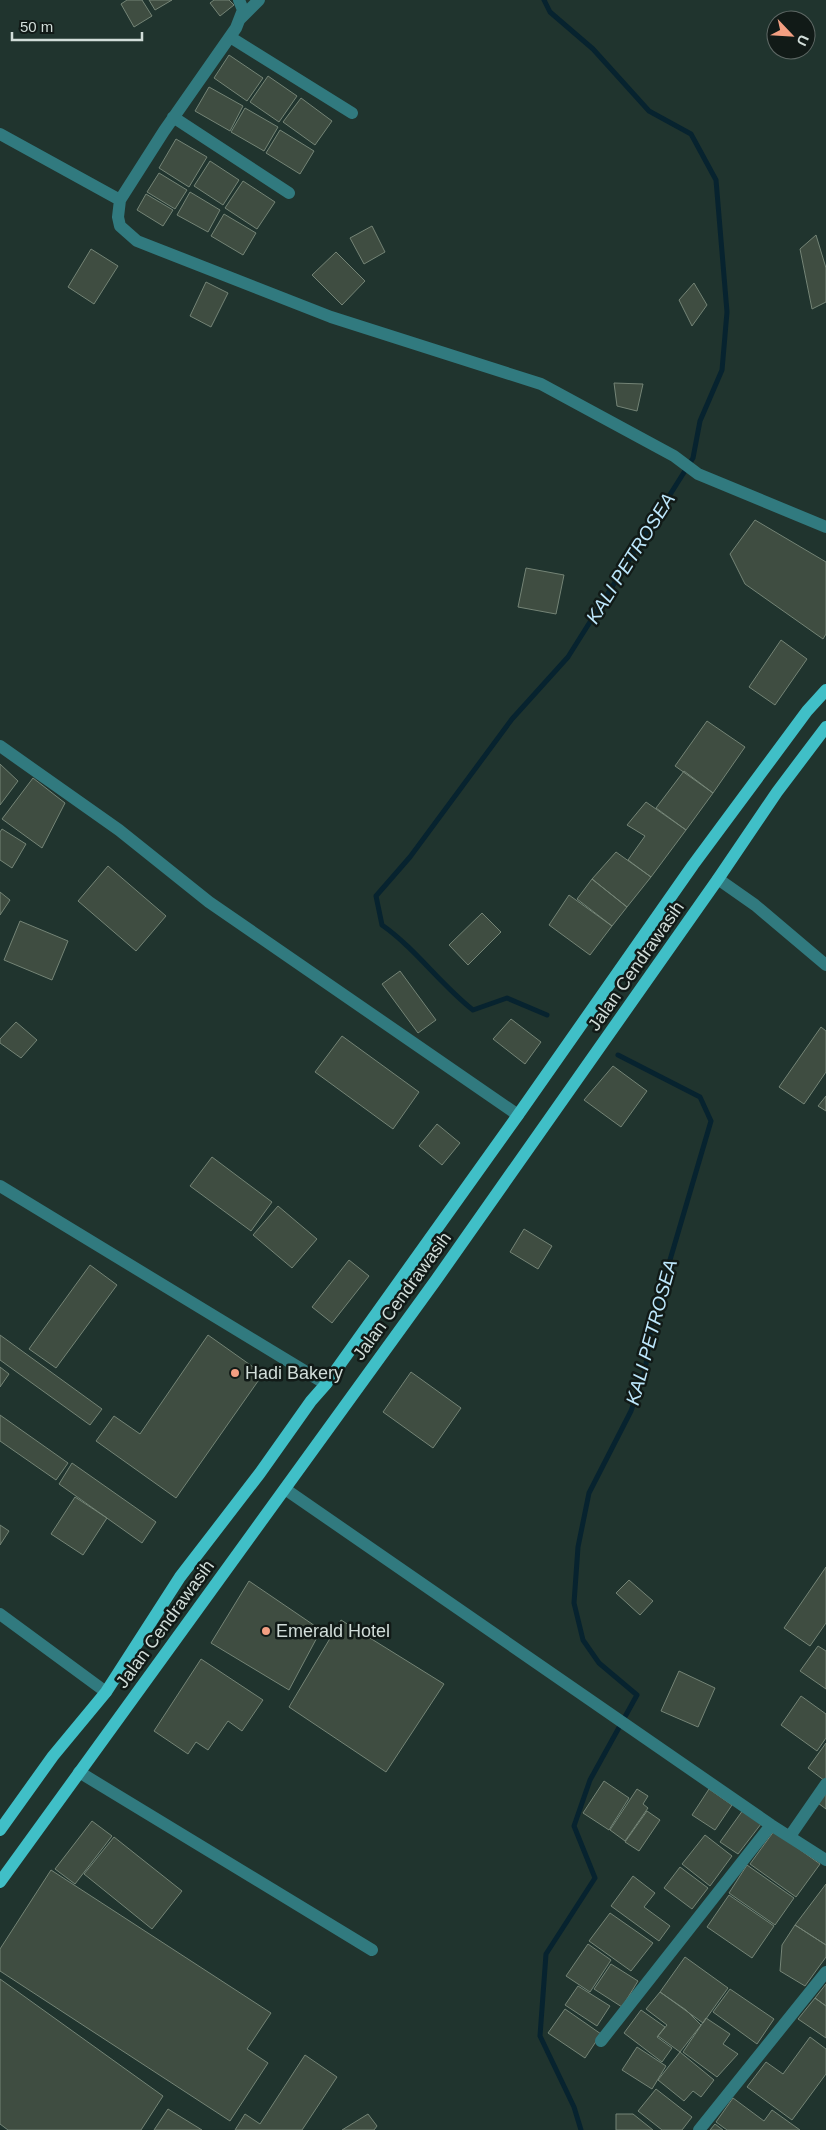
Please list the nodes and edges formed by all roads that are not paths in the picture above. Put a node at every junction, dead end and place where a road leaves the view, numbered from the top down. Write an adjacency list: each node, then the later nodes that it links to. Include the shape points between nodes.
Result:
1 (239, 0): 3 (street, via 243,10)
2 (258, 0): 3 (street)
3 (240, 19): 4 (street)
4 (230, 37): 5 (street); 6 (street)
5 (352, 113)
6 (173, 117): 8 (street); 9 (street)
7 (0, 134): 9 (street)
8 (289, 193)
9 (120, 200): 10 (street, via 120,226 137,241 330,317 541,384 674,456 698,474)
10 (826, 527)
11 (826, 690): 16 (main road, Jalan Cendrawasih, via 693,865)
12 (826, 727): 14 (main road, Jalan Cendrawasih)
13 (0, 746): 16 (street, via 119,830 209,902)
14 (718, 879): 15 (street, via 755,905); 19 (main road, Jalan Cendrawasih, via 436,1280)
15 (826, 965)
16 (518, 1116): 18 (main road, Jalan Cendrawasih)
17 (0, 1186): 18 (street)
18 (326, 1384): 21 (main road, Jalan Cendrawasih, via 180,1577)
19 (284, 1489): 22 (main road, Jalan Cendrawasih); 24 (street)
20 (0, 1614): 21 (street)
21 (106, 1692): 25 (main road, Jalan Cendrawasih, via 53,1756)
22 (79, 1772): 28 (main road, Jalan Cendrawasih); 29 (street)
23 (826, 1784): 26 (street)
24 (770, 1825): 26 (street); 31 (street)
25 (0, 1830)
26 (790, 1836): 27 (street)
27 (826, 1860)
28 (0, 1882)
29 (372, 1950)
30 (826, 1972): 32 (street)
31 (601, 2042)
32 (699, 2130)

